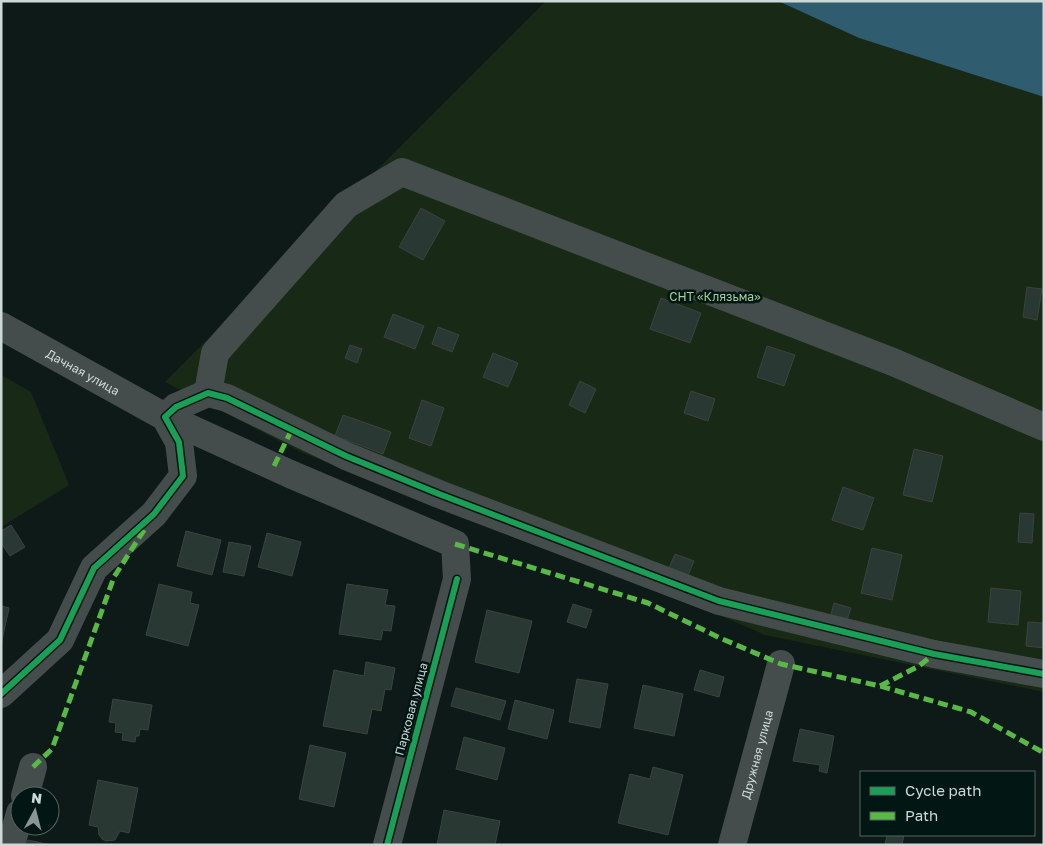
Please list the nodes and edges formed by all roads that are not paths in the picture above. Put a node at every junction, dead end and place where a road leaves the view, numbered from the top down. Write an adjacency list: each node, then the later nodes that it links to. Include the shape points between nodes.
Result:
1 (1, 326): 3 (street, Дачная улица)
2 (208, 393): 3 (street, via 176,407); 4 (street, via 215,353 346,205 402,172 893,362); 7 (street, via 234,401 346,456 431,491 719,601 934,654)
3 (165, 417): 5 (street, Дачная улица, via 455,544); 8 (street, via 179,442 183,476 154,514 94,568 60,640)
4 (1044, 427)
5 (457, 579): 11 (street, Парковая улица)
6 (780, 664): 12 (street, Дружная улица)
7 (1044, 674)
8 (1, 694)
9 (33, 767): 10 (street)
10 (28, 786)
11 (388, 845)
12 (732, 845)

